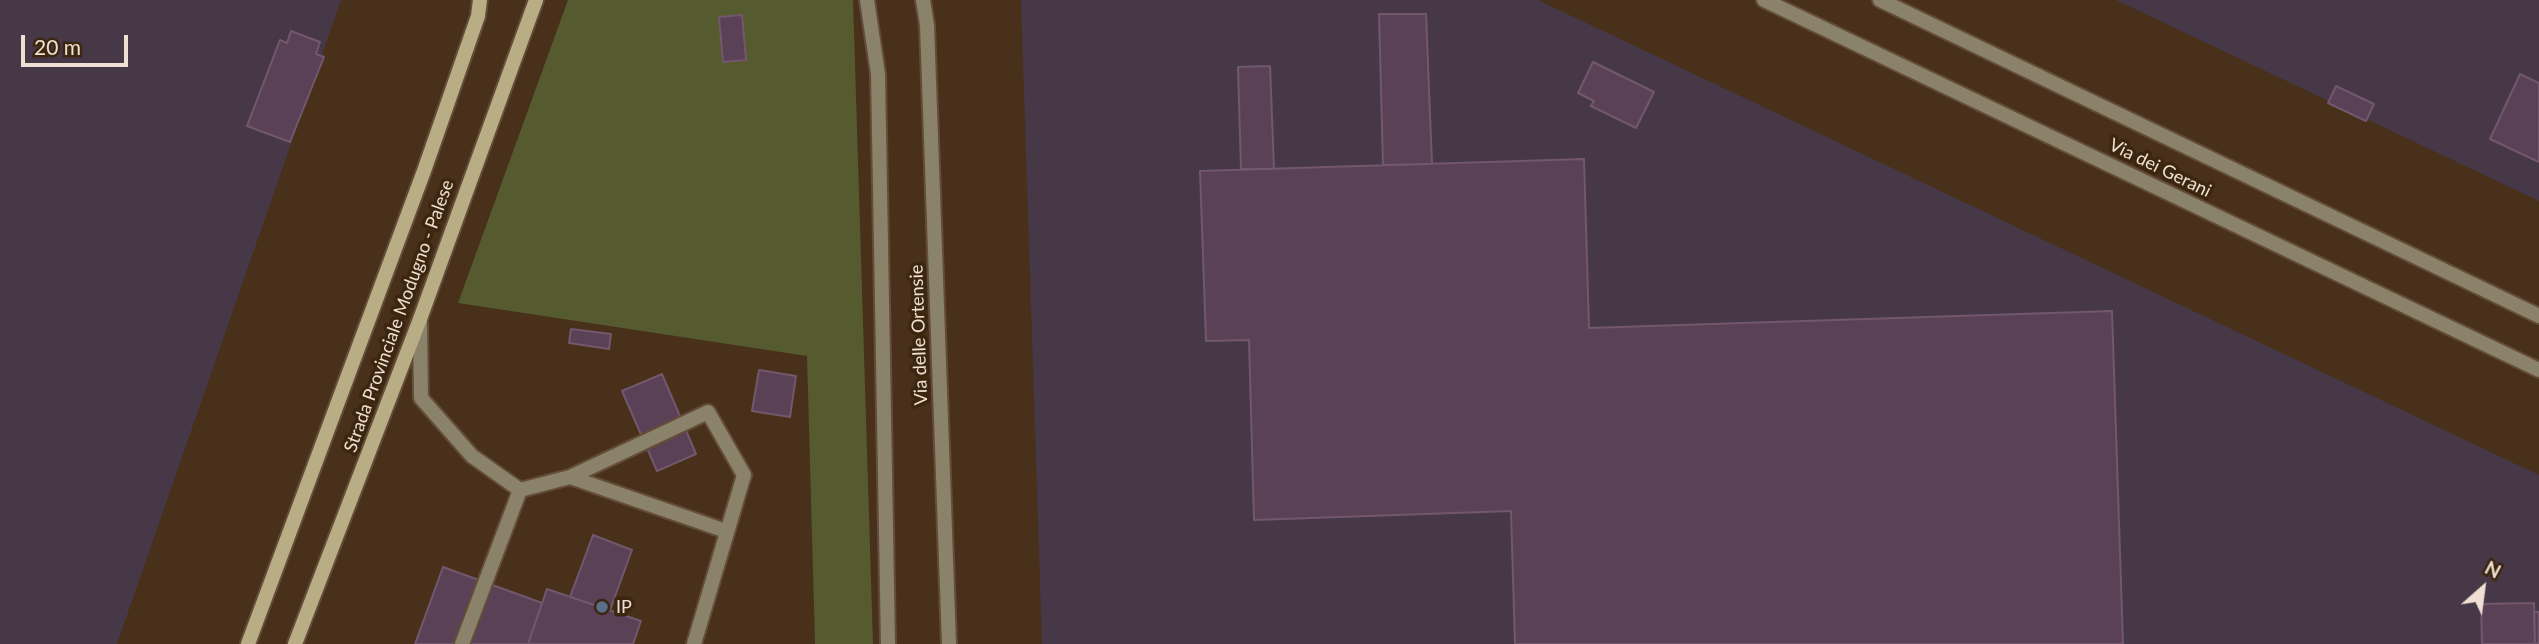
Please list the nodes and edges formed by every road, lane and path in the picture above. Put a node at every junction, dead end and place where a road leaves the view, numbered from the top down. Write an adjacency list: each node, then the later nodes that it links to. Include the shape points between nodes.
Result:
1 (480, 0): 15 (main road, Strada Provinciale Modugno - Palese, via 424,171)
2 (536, 0): 10 (main road, Strada Provinciale Modugno - Palese)
3 (867, 0): 19 (street, Via delle Ortensie, via 877,74)
4 (923, 0): 8 (street)
5 (929, 0): 8 (street)
6 (1764, 0): 11 (street, Via dei Gerani)
7 (1880, 0): 9 (street, Via dei Gerani)
8 (927, 25): 20 (street, Via delle Ortensie)
9 (2539, 316)
10 (420, 319): 13 (street, via 421,398 472,456); 16 (main road, Strada Provinciale Modugno - Palese)
11 (2539, 370)
12 (570, 477): 13 (street); 14 (street); 14 (street, via 708,412 744,475)
13 (520, 490): 17 (street)
14 (726, 531): 18 (street)
15 (248, 644)
16 (295, 644)
17 (462, 644)
18 (694, 644)
19 (888, 644)
20 (949, 644)

